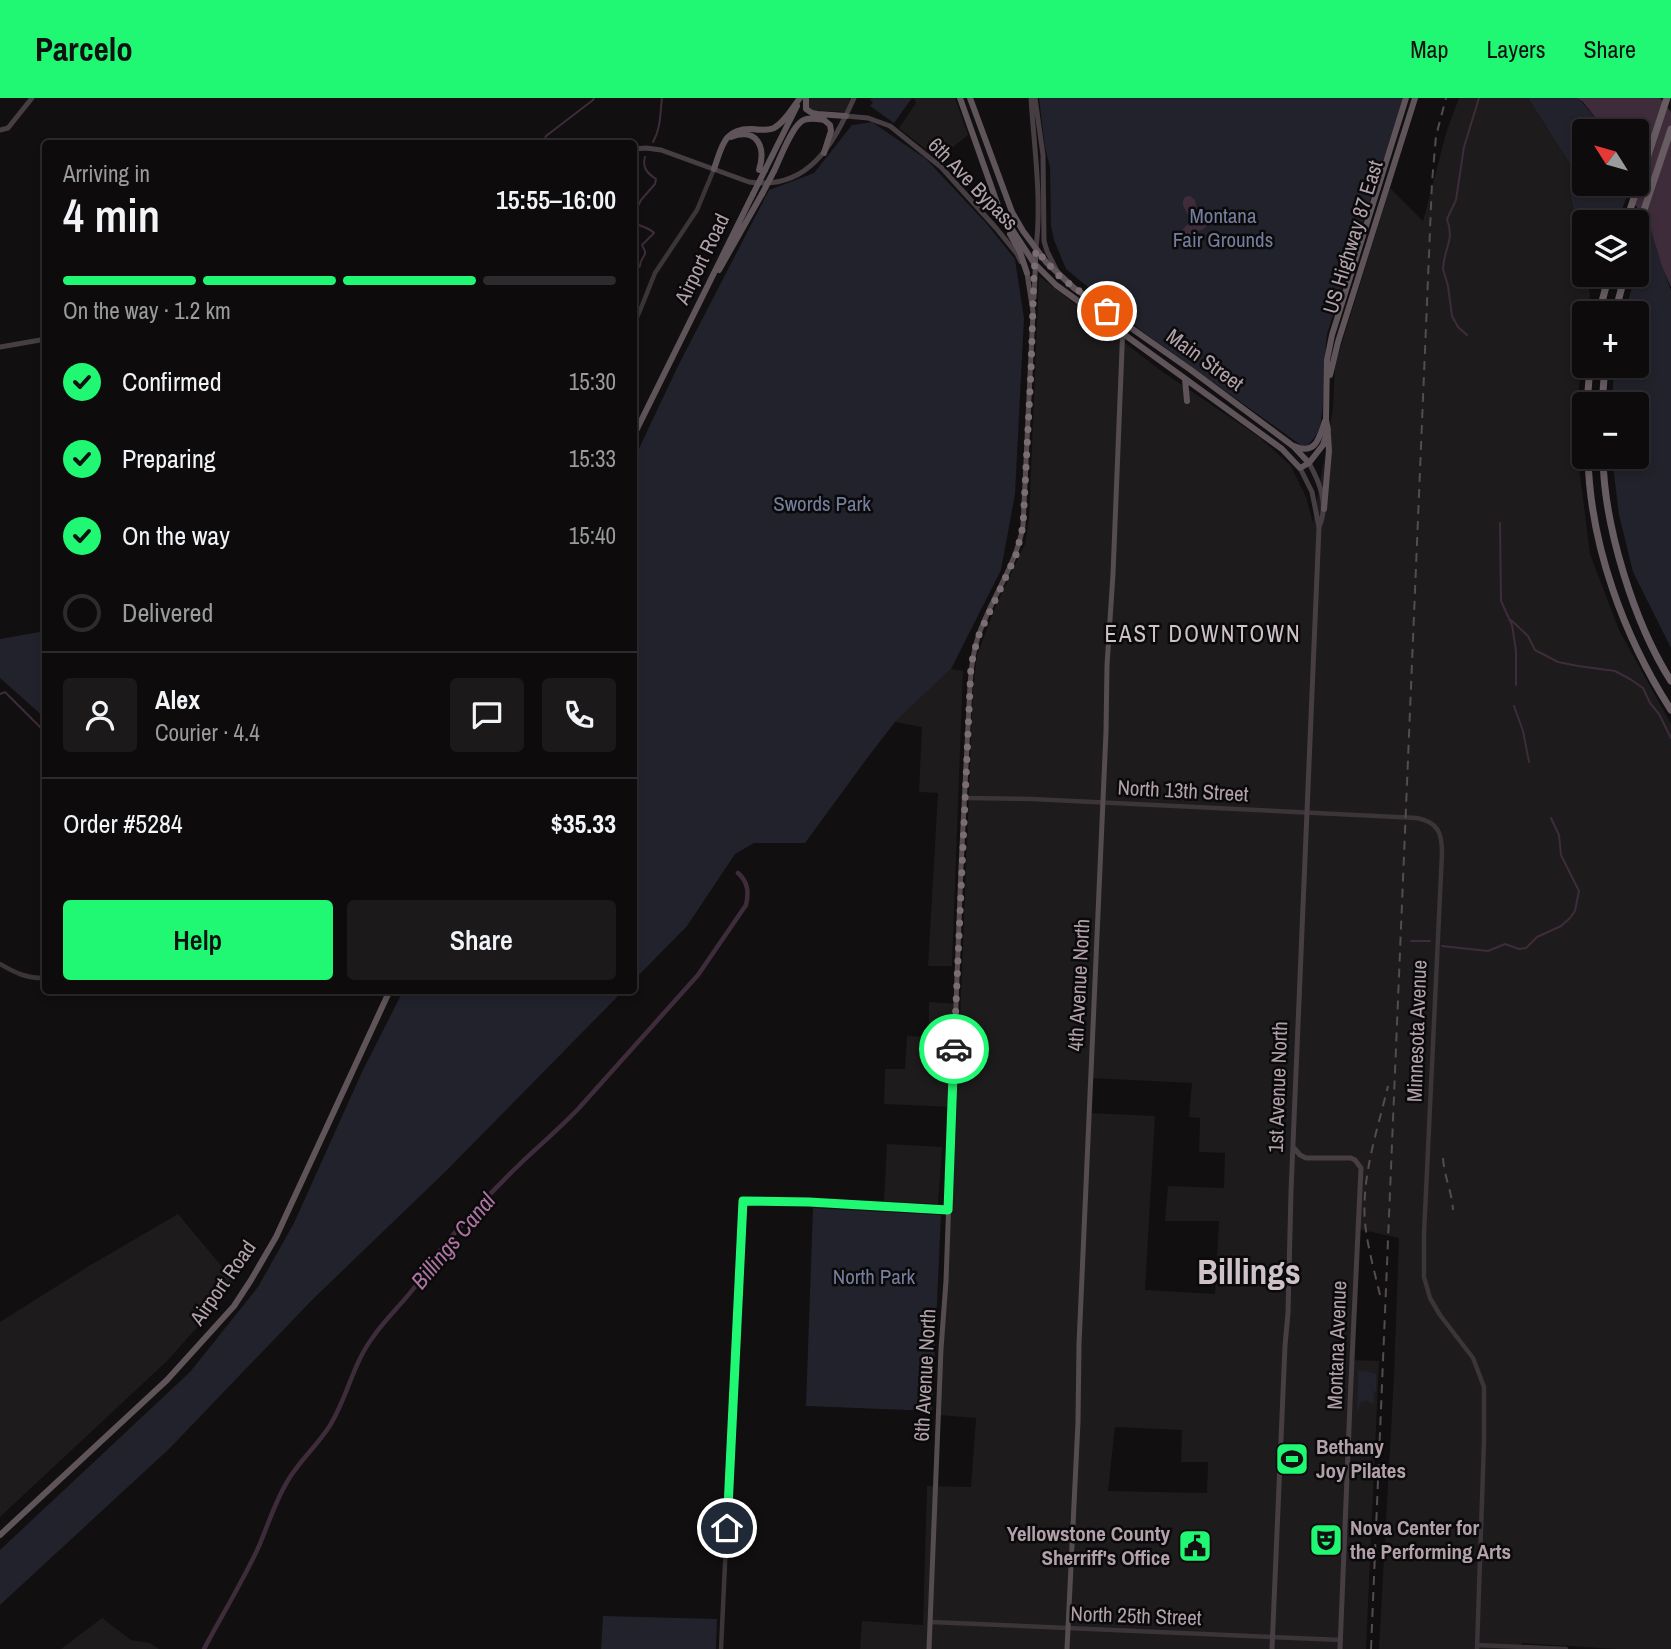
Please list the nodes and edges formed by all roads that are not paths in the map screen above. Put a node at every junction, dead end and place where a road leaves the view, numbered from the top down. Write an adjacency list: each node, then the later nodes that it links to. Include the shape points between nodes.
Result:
1 (32, 98): 13 (main road, via 8,128)
2 (802, 98): 10 (highway, via 812,113); 14 (highway, via 775,127 735,131); 18 (highway, Airport Road)
3 (854, 98): 10 (main road)
4 (960, 98): 21 (highway)
5 (970, 98): 22 (highway, Main Street, via 1012,212)
6 (1033, 98): 22 (main road); 25 (main road, via 1043,155 1044,241)
7 (1406, 98): 34 (highway, US Highway 87 East, via 1332,335)
8 (1415, 98): 34 (highway, US Highway 87 East)
9 (1667, 98): 19 (highway)
10 (846, 116): 11 (main road, 6th Ave Bypass); 16 (main road)
11 (856, 117): 16 (main road); 24 (main road, 6th Ave Bypass, via 890,126 941,167 996,228)
12 (1671, 129): 20 (highway)
13 (0, 130)
14 (724, 143): 17 (highway); 18 (highway, via 739,134 754,138 760,144)
15 (637, 148): 17 (main road, via 669,152)
16 (824, 153): 17 (main road, via 804,172 781,182 749,181); 26 (highway, bridge, via 830,125 824,120 800,122 727,259)
17 (714, 169): 28 (street, via 697,210 654,273)
18 (762, 170): 26 (highway, Airport Road, bridge)
19 (1630, 210)
20 (1645, 210)
21 (1000, 211): 23 (highway, Main Street); 24 (highway)
22 (1036, 250): 23 (main road); 25 (highway, Main Street)
23 (1034, 263): 27 (main road); 30 (highway, Main Street)
24 (1027, 273): 27 (main road, 6th Avenue North)
25 (1060, 277): 29 (highway, Main Street)
26 (706, 289): 37 (highway, Airport Road)
27 (1033, 312): 48 (main road, 6th Avenue North, via 1023,526 1016,555 981,630 971,665)
28 (637, 318)
29 (1123, 323): 30 (main road, 4th Avenue North); 39 (highway, Main Street)
30 (1122, 334): 33 (highway, Main Street); 49 (main road, 4th Avenue North)
31 (42, 341): 32 (main road)
32 (0, 347)
33 (1185, 379): 35 (highway, Main Street); 35 (highway, via 1188,401)
34 (1327, 387): 36 (highway, US Highway 87 East)
35 (1203, 393): 41 (highway, Main Street, via 1282,449)
36 (1326, 420): 38 (highway, US Highway 87 East); 39 (highway, via 1310,449)
37 (637, 429)
38 (1328, 430): 40 (highway); 44 (highway, US Highway 87 East)
39 (1293, 446): 40 (highway)
40 (1309, 463): 41 (highway); 44 (main road, via 1321,488)
41 (1300, 468): 45 (main road, 1st Avenue North, via 1312,492)
42 (1589, 469): 47 (highway, via 1594,518 1607,571 1625,624)
43 (1604, 469): 46 (highway, via 1622,568 1640,619)
44 (1324, 509): 45 (main road, 1st Avenue North)
45 (1319, 527): 50 (main road, 1st Avenue North)
46 (1671, 681)
47 (1671, 710)
48 (966, 797): 49 (street, North 13th Street); 58 (main road, 6th Avenue North)
49 (1102, 803): 50 (street, North 13th Street); 61 (main road, 4th Avenue North)
50 (1307, 812): 51 (street, North 13th Street); 55 (main road, 1st Avenue North)
51 (1400, 817): 64 (street, Minnesota Avenue, via 1431,822 1442,843 1424,1277 1434,1306 1473,1358 1485,1387)
52 (0, 964): 53 (street, via 14,973)
53 (42, 978)
54 (388, 994): 59 (highway, Airport Road, via 276,1237 234,1306 167,1380)
55 (1293, 1147): 56 (main road); 57 (main road, 1st Avenue North)
56 (1307, 1158): 57 (main road, via 1298,1161); 63 (main road, Montana Avenue, via 1351,1158 1361,1168)
57 (1292, 1171): 62 (main road, 1st Avenue North)
58 (948, 1210): 60 (main road, 6th Avenue North); 65 (street, via 743,1201)
59 (0, 1535)
60 (930, 1622): 61 (street, North 25th Street); 66 (main road, 6th Avenue North)
61 (1068, 1629): 62 (street, North 25th Street); 67 (main road, 4th Avenue North)
62 (1273, 1637): 63 (street, North 25th Street); 68 (main road, 1st Avenue North)
63 (1341, 1640): 69 (main road, Montana Avenue)
64 (1477, 1647): 70 (street)
65 (721, 1649)
66 (929, 1649)
67 (1067, 1649)
68 (1272, 1649)
69 (1340, 1649)
70 (1566, 1649)

